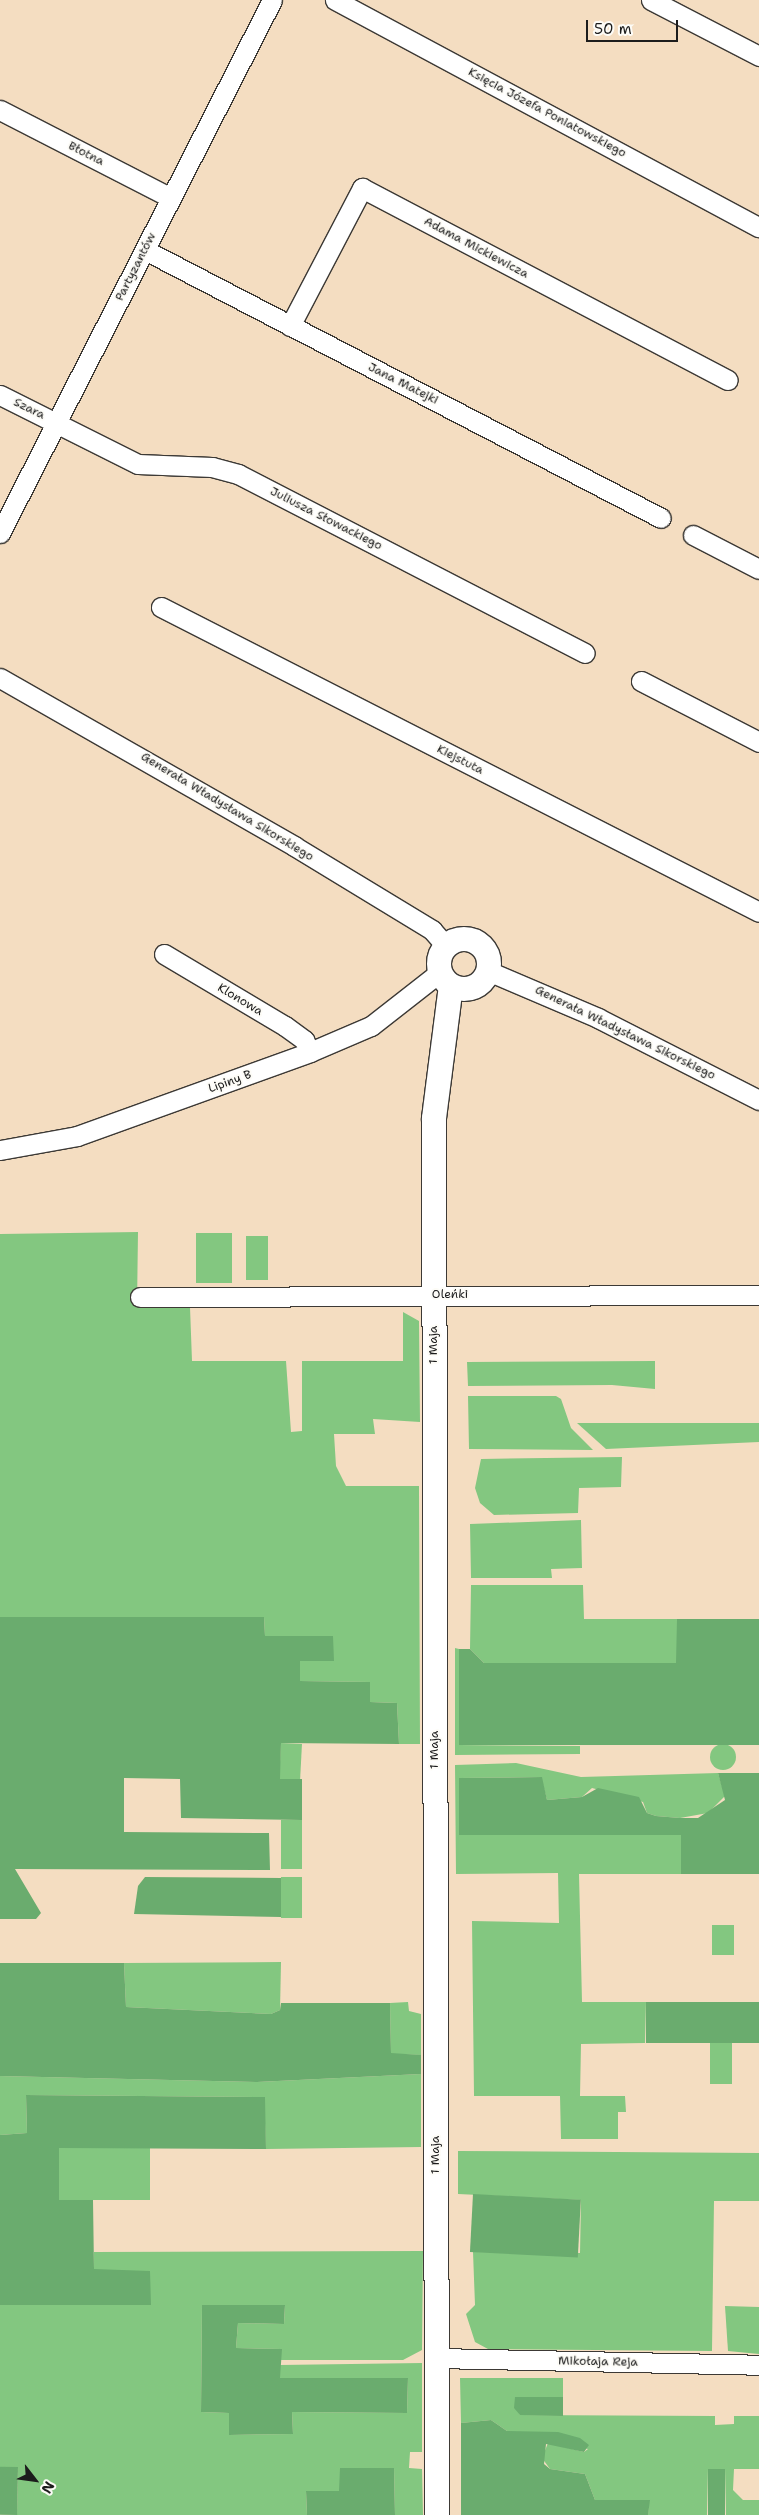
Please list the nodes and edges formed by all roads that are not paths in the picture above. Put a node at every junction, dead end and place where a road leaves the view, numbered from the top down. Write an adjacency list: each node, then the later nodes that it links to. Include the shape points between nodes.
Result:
1 (272, 0): 6 (street, Partyzantów)
2 (335, 0): 7 (street, Księcia Józefa Poniatowskiego)
3 (651, 0): 4 (street)
4 (759, 56)
5 (0, 110): 6 (street, Błotna)
6 (171, 198): 8 (street, Partyzantów)
7 (759, 226)
8 (145, 250): 9 (street, Jana Matejki); 12 (street, Partyzantów)
9 (290, 326): 10 (street, Adama Mickiewicza, via 362,188); 13 (street, Jana Matejki)
10 (728, 380)
11 (0, 395): 12 (street, Szara)
12 (57, 424): 14 (street, Partyzantów); 18 (street, Juliusza Słowackiego, via 138,464 212,467 238,474)
13 (661, 518)
14 (0, 534)
15 (693, 535): 16 (street)
16 (759, 569)
17 (161, 607): 22 (street, Kiejstuta)
18 (585, 653)
19 (0, 678): 23 (street, Generała Władysława Sikorskiego, via 302,851 432,930)
20 (641, 681): 21 (street)
21 (759, 742)
22 (759, 912)
23 (446, 946): 25 (main road, via 462,938 475,941 486,950); 26 (main road, via 439,960)
24 (164, 954): 27 (street, Klonowa, via 285,1026 304,1040)
25 (488, 971): 26 (main road, via 473,987); 28 (street, Generała Władysława Sikorskiego, via 598,1018)
26 (446, 979): 27 (street, Lipiny B, via 371,1026); 30 (main road, 1 Maja, via 434,1118)
27 (310, 1052): 29 (street, Lipiny B, via 77,1136)
28 (759, 1100)
29 (0, 1150)
30 (434, 1295): 31 (street, Oleńki); 32 (street, Oleńki); 33 (main road, 1 Maja)
31 (759, 1295)
32 (140, 1297)
33 (436, 2358): 34 (street, Mikołaja Reja); 35 (main road, 1 Maja)
34 (759, 2365)
35 (437, 2515)

